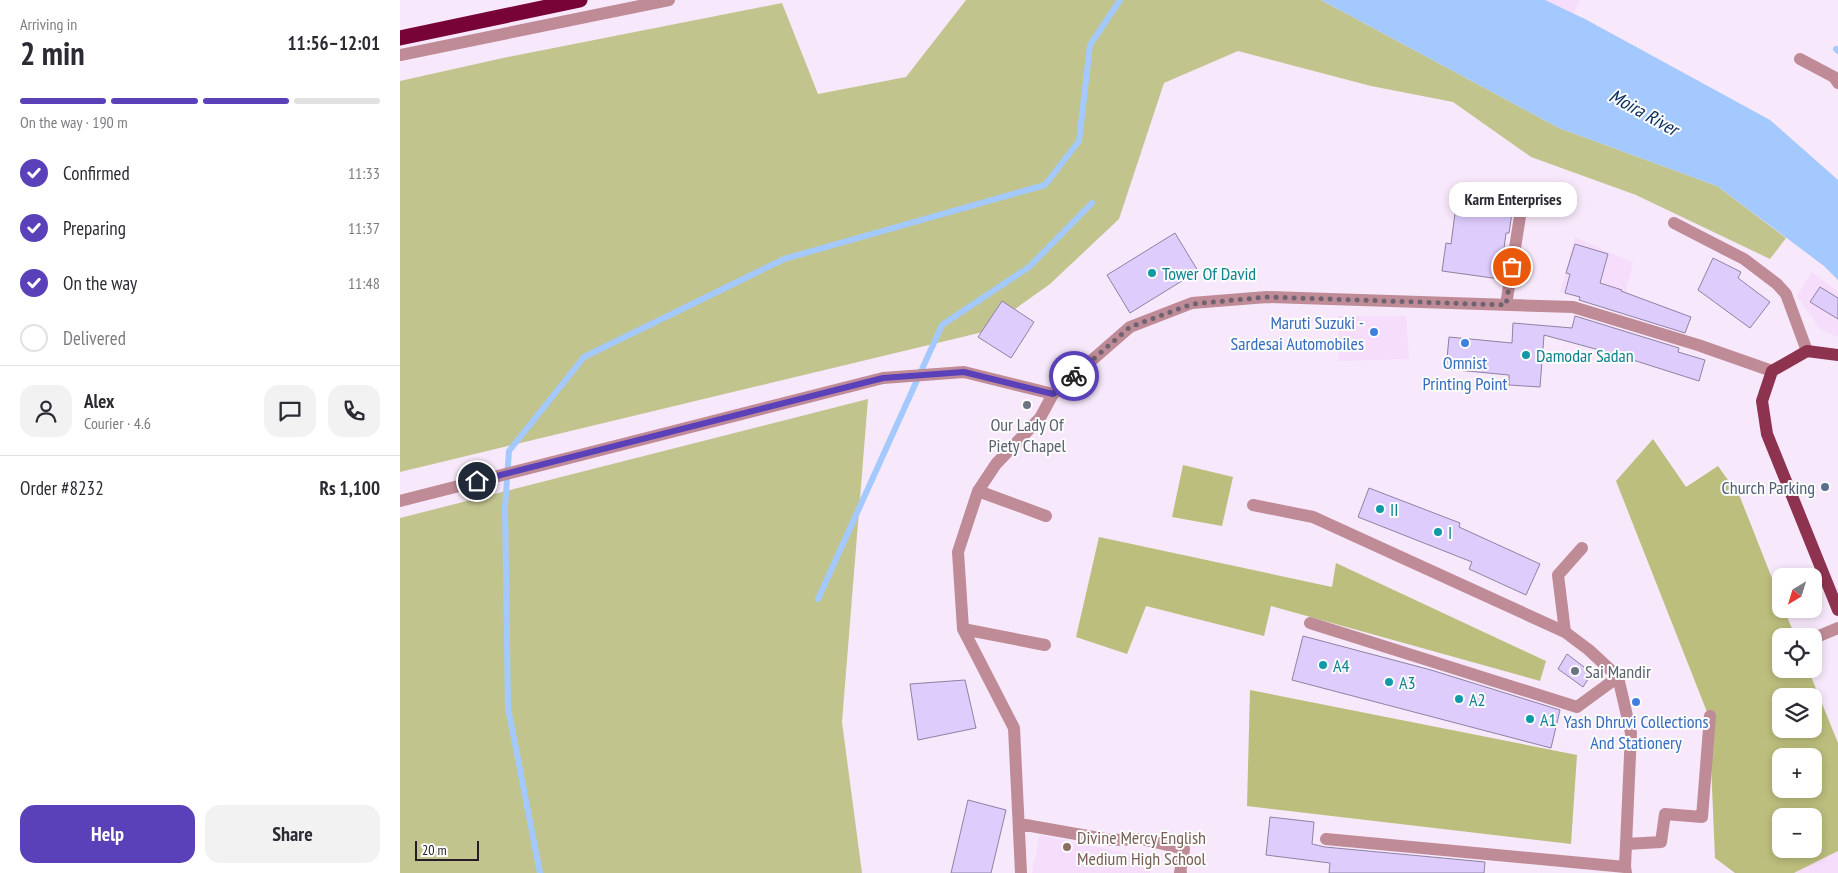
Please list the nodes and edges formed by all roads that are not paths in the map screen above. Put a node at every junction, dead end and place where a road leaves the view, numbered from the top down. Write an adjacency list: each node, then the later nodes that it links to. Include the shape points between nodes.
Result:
1 (580, 0): 3 (highway)
2 (668, 0): 4 (street)
3 (400, 38)
4 (400, 55)
5 (1800, 59): 6 (street, via 1834,77)
6 (1838, 83)
7 (1524, 191): 9 (street)
8 (1674, 223): 10 (street, via 1744,259 1776,284 1786,294)
9 (1506, 305): 12 (street, via 1573,307); 13 (street, via 1267,297 1192,304 1130,327)
10 (1807, 351): 11 (main road); 12 (main road)
11 (1838, 355)
12 (1772, 371): 19 (main road, via 1762,401 1767,434)
13 (1053, 394): 14 (street, via 1040,418 1002,457); 15 (street, via 964,372 883,378)
14 (978, 491): 17 (street); 22 (street, via 958,552)
15 (400, 501)
16 (1253, 505): 23 (street, via 1313,517)
17 (1046, 516)
18 (1582, 548): 23 (street, via 1558,576)
19 (1838, 610)
20 (1310, 623): 26 (street, via 1577,707)
21 (1838, 628): 24 (street)
22 (964, 629): 25 (street); 28 (street, via 1014,728)
23 (1565, 632): 26 (street)
24 (1822, 635)
25 (1045, 645)
26 (1618, 678): 30 (street, via 1631,733)
27 (1710, 716): 30 (street, via 1702,817 1665,814 1661,842)
28 (1020, 824): 32 (street); 33 (street, via 1110,840 1142,839 1184,850)
29 (1326, 839): 31 (street)
30 (1626, 844): 31 (street)
31 (1625, 870)
32 (1021, 873)
33 (1182, 873)

